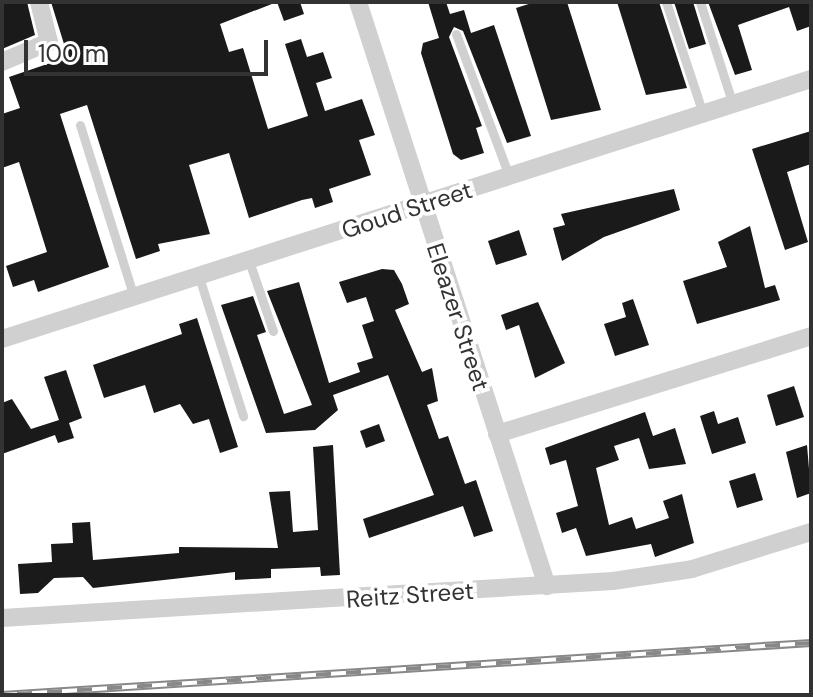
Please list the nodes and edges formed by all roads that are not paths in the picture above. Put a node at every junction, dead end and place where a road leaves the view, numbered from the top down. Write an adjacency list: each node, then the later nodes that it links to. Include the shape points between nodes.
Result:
1 (39, 2): 6 (street, via 49,42)
2 (358, 2): 12 (street, Eleazer Street)
3 (666, 2): 9 (lane)
4 (700, 2): 8 (lane)
5 (456, 34): 11 (lane)
6 (2, 62)
7 (811, 79): 8 (street, Goud Street)
8 (733, 105): 9 (street, Goud Street)
9 (703, 114): 11 (street, Goud Street)
10 (80, 125): 15 (lane)
11 (509, 176): 12 (street, Goud Street)
12 (422, 207): 13 (street, Goud Street); 20 (street, Eleazer Street)
13 (249, 261): 14 (street, Goud Street); 16 (lane)
14 (199, 277): 15 (street, Goud Street); 19 (lane)
15 (134, 297): 18 (street, Goud Street)
16 (273, 331)
17 (811, 336): 20 (street)
18 (2, 339)
19 (243, 416)
20 (497, 434): 22 (street, Eleazer Street)
21 (811, 532): 22 (street, Reitz Street, via 692,569)
22 (547, 586): 23 (street, Reitz Street)
23 (2, 618)

